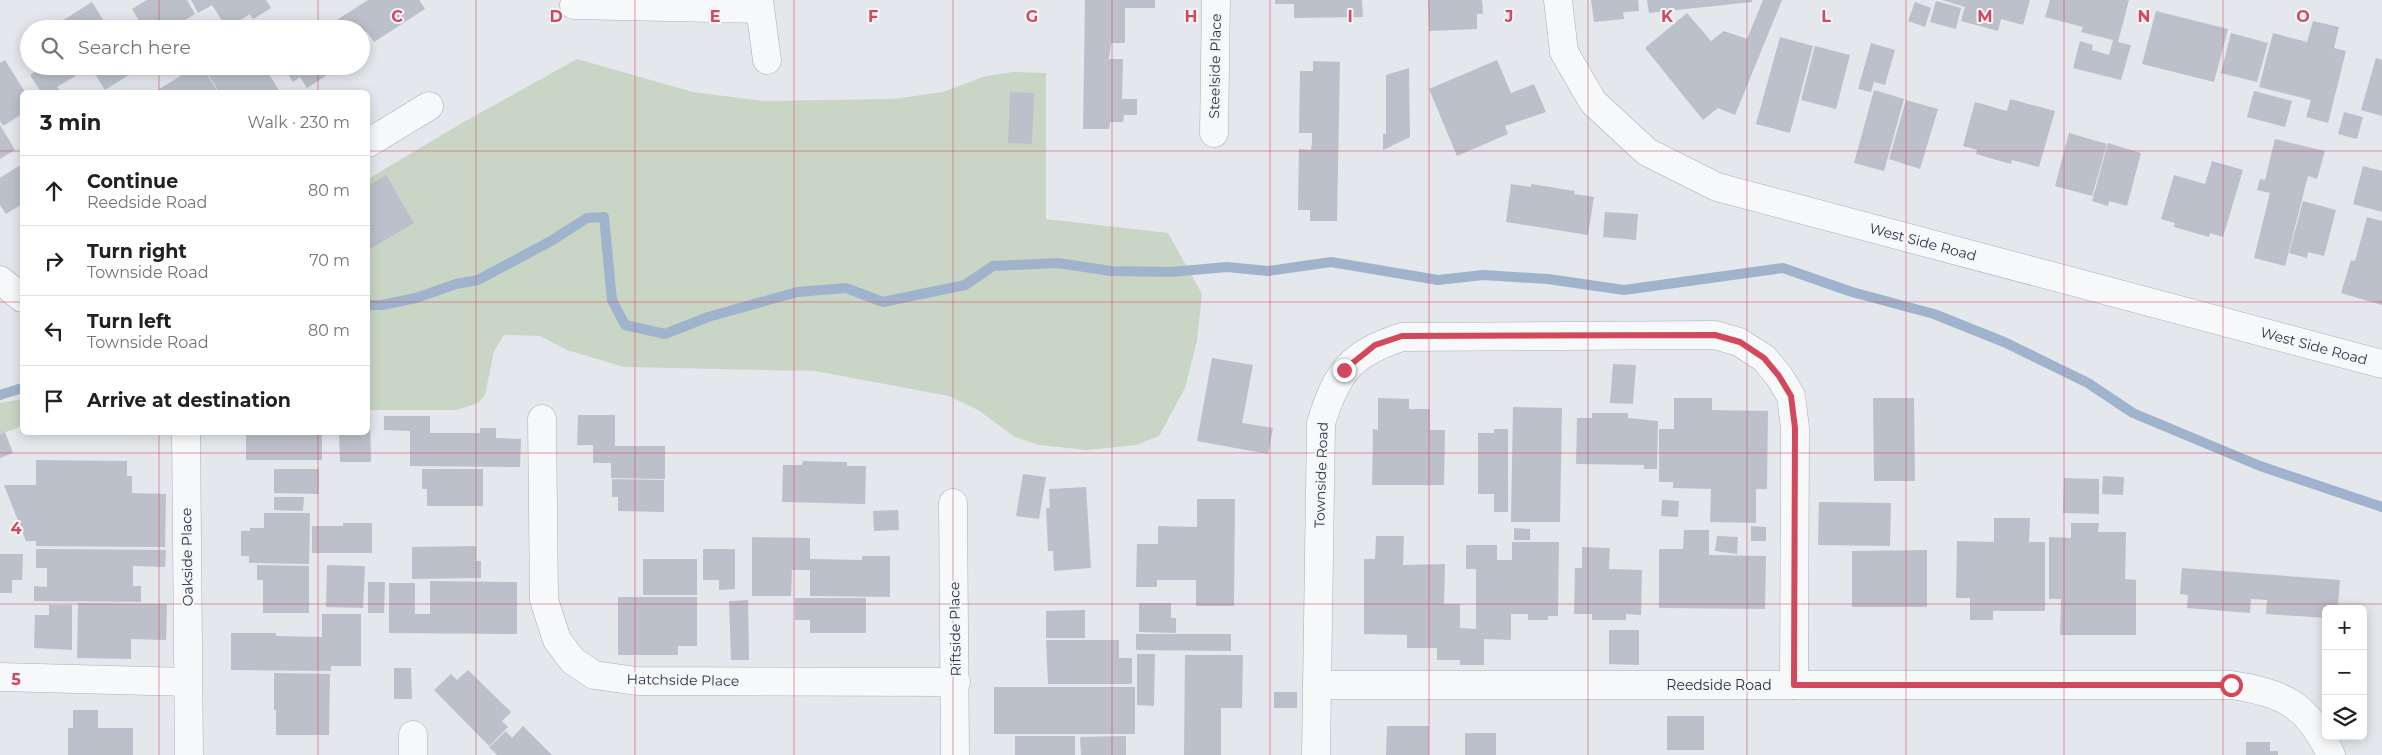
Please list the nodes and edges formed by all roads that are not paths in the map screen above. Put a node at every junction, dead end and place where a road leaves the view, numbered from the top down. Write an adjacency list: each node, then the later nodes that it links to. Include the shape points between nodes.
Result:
1 (1216, 0): 7 (street, Steelside Place)
2 (1558, 0): 11 (street, West Side Road, via 1564,52 1593,102 1647,152 1717,187)
3 (760, 4): 4 (street); 5 (street)
4 (574, 5)
5 (767, 60)
6 (429, 106): 8 (street)
7 (1214, 133)
8 (370, 142)
9 (0, 280): 10 (street)
10 (20, 296)
11 (2382, 364)
12 (542, 419): 17 (street, Hatchside Place, via 544,600 557,640 573,661 594,675 637,681)
13 (186, 435): 16 (street, Oakside Place)
14 (953, 503): 17 (street, Riftside Place)
15 (0, 677): 16 (street)
16 (188, 682): 20 (street, Oakside Place)
17 (956, 682): 21 (street, Riftside Place)
18 (1317, 685): 19 (street, Reedside Road); 19 (street, Townside Road, via 1321,423 1329,398 1344,370 1375,345 1402,336 1438,335 1715,335 1740,342 1764,358 1791,396 1795,428); 22 (street, Townside Road)
19 (1794, 685): 23 (street, Reedside Road, via 2231,685 2263,690 2288,701 2305,714 2322,737)
20 (189, 755)
21 (955, 755)
22 (1316, 755)
23 (2330, 755)

